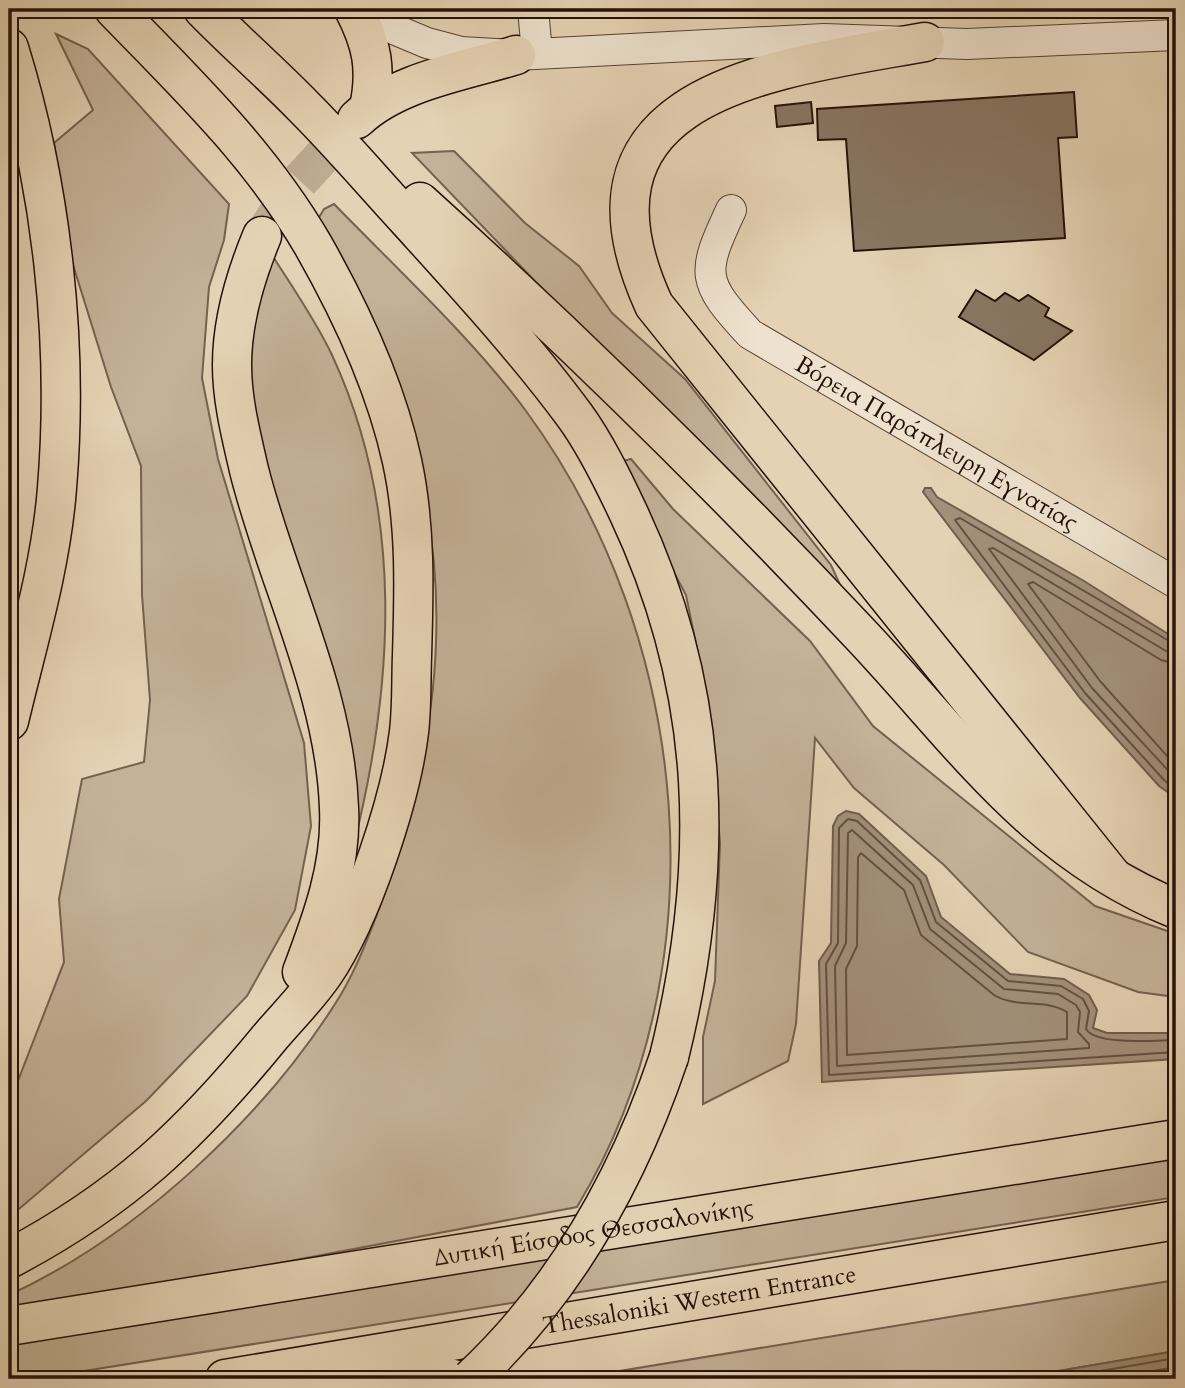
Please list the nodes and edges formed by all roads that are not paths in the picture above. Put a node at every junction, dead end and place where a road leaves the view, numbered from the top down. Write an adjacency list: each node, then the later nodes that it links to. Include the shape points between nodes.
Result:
1 (114, 9): 17 (highway, via 228,125 268,173 314,247 381,391 410,502 413,621 409,732 395,797 361,901 325,972)
2 (203, 9): 10 (highway)
3 (354, 9): 9 (highway, via 374,59 375,82 363,114 438,78)
4 (364, 9): 9 (street, via 427,43 461,52)
5 (533, 9): 9 (street)
6 (1176, 35): 7 (street)
7 (925, 42): 9 (street, via 824,39); 15 (highway, via 752,78 708,94 680,112 643,154 632,183 630,208 639,272 654,304)
8 (9, 48): 14 (highway, via 44,186 59,374 57,487 49,547)
9 (527, 54)
10 (305, 107): 15 (highway, via 390,174 519,291 862,636 989,780 1046,832); 25 (highway, bridge, via 462,280 576,418 613,480 660,585 693,716 701,855 696,929 669,1057 651,1111 585,1243 535,1311)
11 (731, 210): 13 (street, Βόρεια Παράπλευρη Εγνατίας, via 708,265 712,288 721,303 750,334)
12 (262, 236): 17 (highway, via 246,276 235,325 232,365 239,429 260,514 333,739 340,808 337,859 325,907)
13 (1176, 583)
14 (9, 721)
15 (1112, 876): 16 (highway)
16 (1176, 909)
17 (283, 1022): 20 (highway, via 187,1133 132,1181 66,1229)
18 (1176, 1139): 21 (highway, Δυτική Είσοδος Θεσσαλονίκης)
19 (1176, 1220): 22 (highway, Thessaloniki Western Entrance)
20 (9, 1259)
21 (9, 1326)
22 (225, 1379)
23 (258, 1379): 24 (highway, via 362,1371 409,1371)
24 (453, 1379)
25 (471, 1379)

